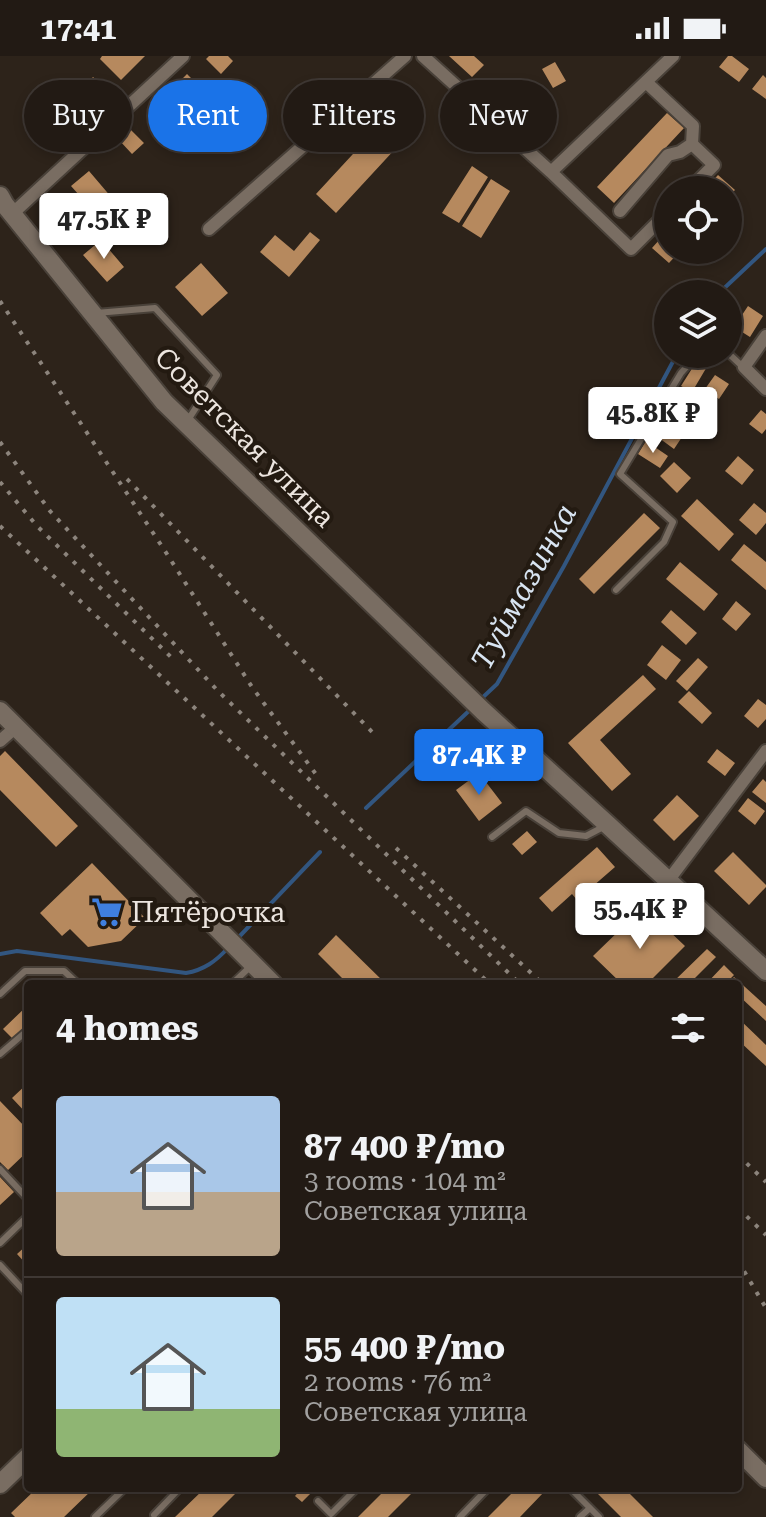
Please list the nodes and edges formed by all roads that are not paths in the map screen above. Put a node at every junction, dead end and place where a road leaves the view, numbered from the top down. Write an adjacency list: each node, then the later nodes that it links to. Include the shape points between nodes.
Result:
1 (183, 56): 11 (street)
2 (405, 56): 13 (street)
3 (423, 56): 7 (street)
4 (673, 56): 5 (street)
5 (646, 82): 6 (street, via 693,126); 7 (street)
6 (692, 144): 8 (street, via 714,165); 10 (street, via 668,155)
7 (551, 172): 12 (street, via 631,249)
8 (703, 176)
9 (0, 196): 11 (street, Советская улица)
10 (620, 211)
11 (12, 214): 14 (street, Советская улица)
12 (654, 226)
13 (209, 229)
14 (92, 314): 19 (street, Советская улица); 19 (lane, via 155,308 217,375)
15 (766, 336): 16 (street)
16 (744, 367): 18 (street)
17 (685, 368): 20 (lane, via 620,474 673,522 664,542)
18 (766, 389)
19 (186, 423): 25 (street, Советская улица, via 476,705)
20 (616, 590)
21 (0, 711): 22 (street)
22 (16, 727): 23 (street); 28 (street)
23 (0, 741)
24 (766, 751): 27 (street)
25 (608, 825): 26 (lane, via 586,836 559,833 526,811); 27 (street, Советская улица)
26 (492, 837)
27 (668, 881): 29 (street, Советская улица)
28 (247, 958): 31 (lane); 32 (street)
29 (766, 971)
30 (74, 980): 33 (lane, via 64,971 25,971)
31 (234, 980)
32 (269, 980)
33 (0, 994)
34 (24, 1033): 35 (lane)
35 (0, 1054)
36 (0, 1169): 37 (lane)
37 (24, 1195)
38 (24, 1220): 40 (lane)
39 (0, 1226): 40 (lane)
40 (8, 1235): 41 (lane)
41 (0, 1243)
42 (0, 1265): 43 (lane)
43 (24, 1291)
44 (742, 1454): 46 (street)
45 (24, 1461): 47 (street)
46 (766, 1478)
47 (1, 1481)
48 (121, 1492): 56 (lane)
49 (176, 1492): 55 (lane)
50 (353, 1492): 53 (lane, via 331,1514)
51 (484, 1492): 57 (lane)
52 (574, 1492): 54 (lane)
53 (318, 1501)
54 (590, 1508): 58 (lane); 59 (lane)
55 (154, 1515)
56 (95, 1517)
57 (460, 1517)
58 (580, 1517)
59 (599, 1517)

